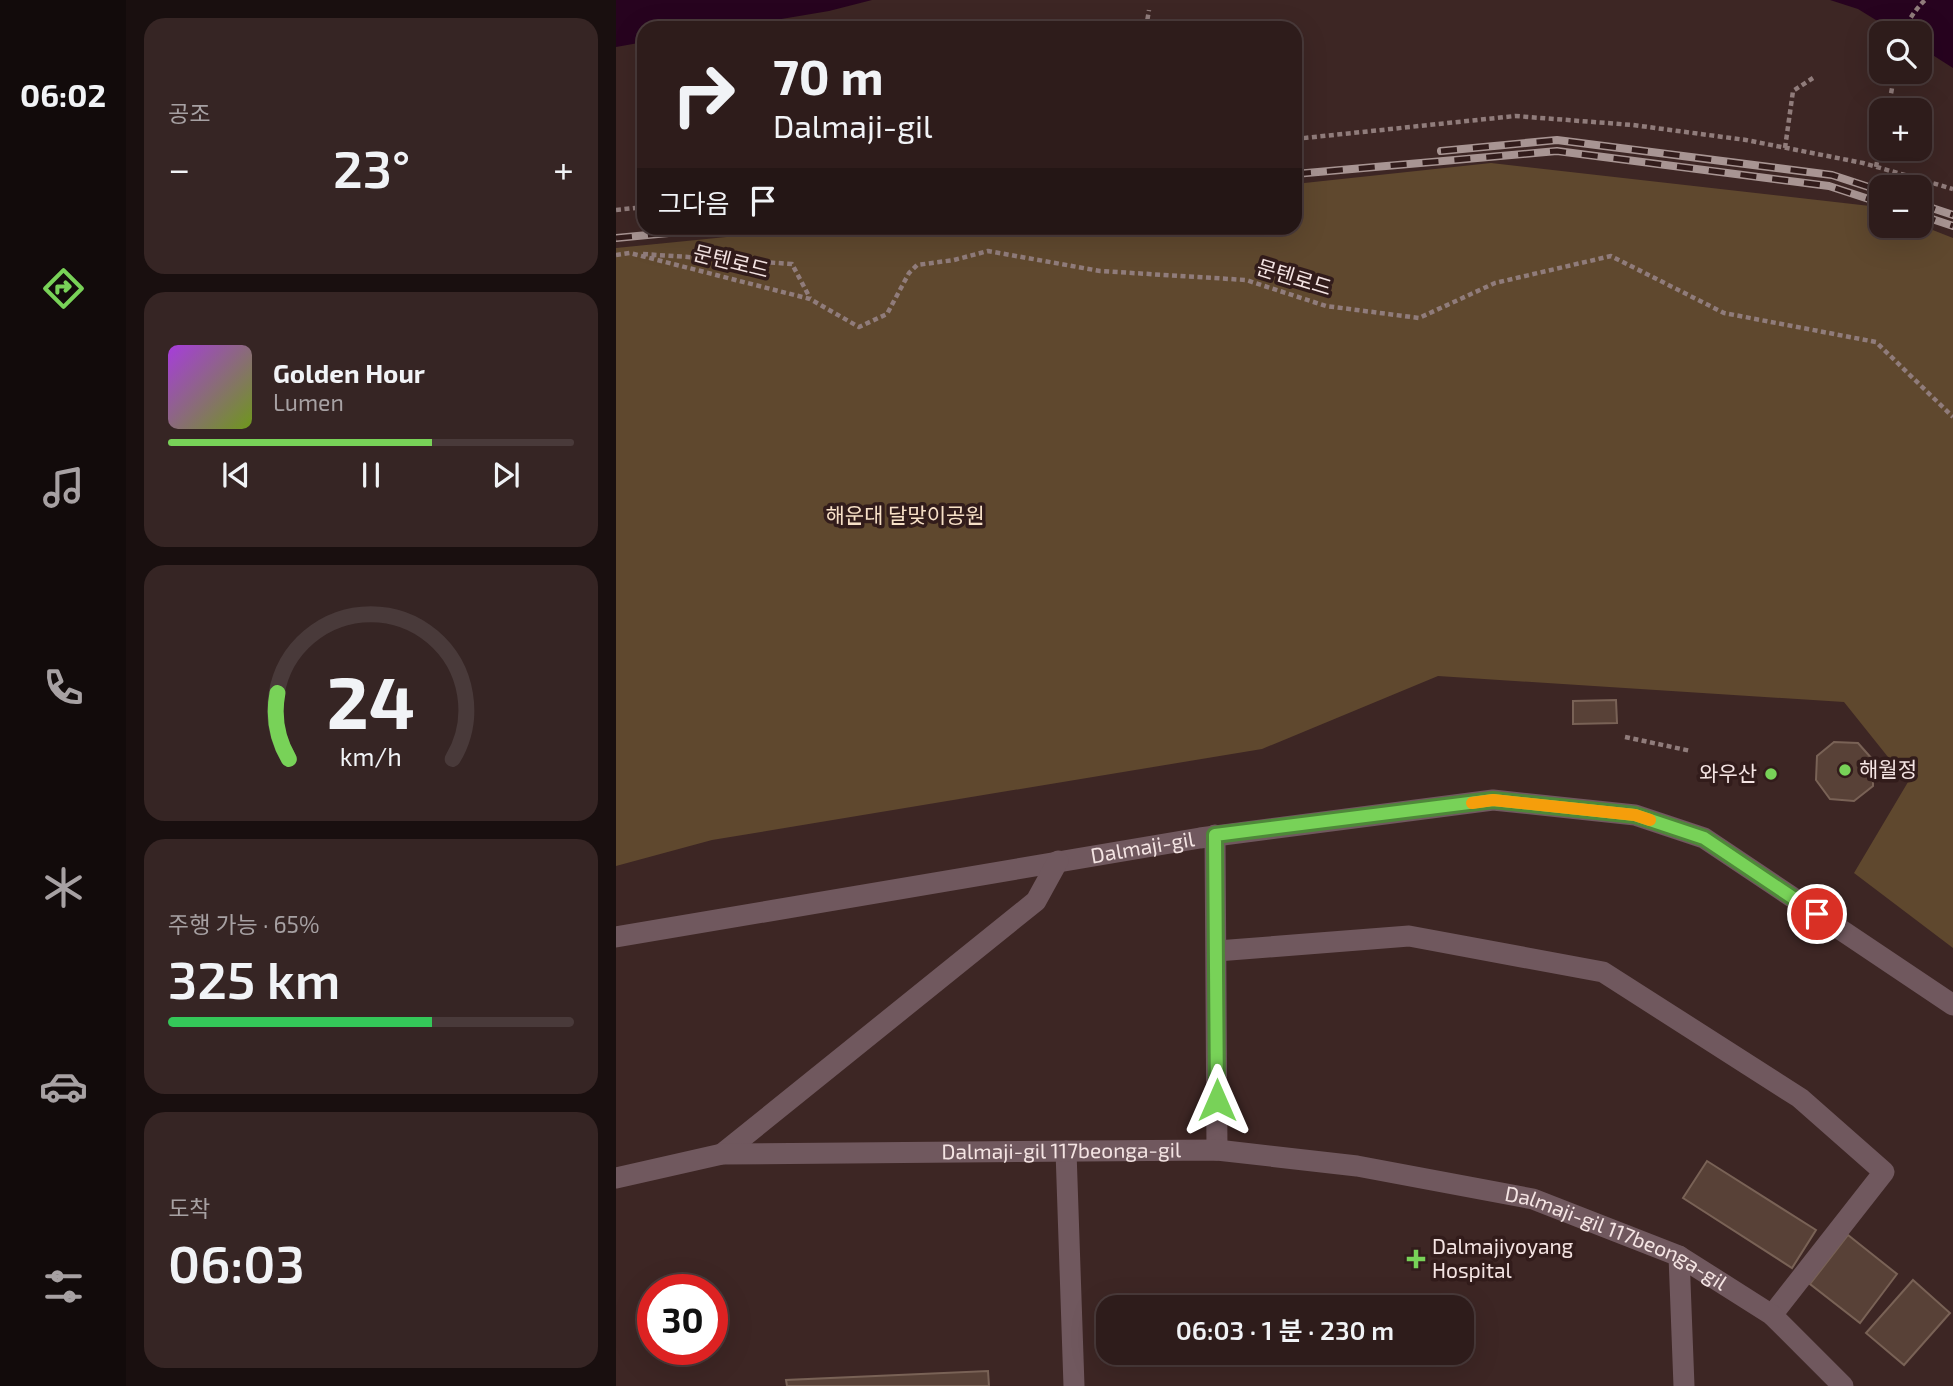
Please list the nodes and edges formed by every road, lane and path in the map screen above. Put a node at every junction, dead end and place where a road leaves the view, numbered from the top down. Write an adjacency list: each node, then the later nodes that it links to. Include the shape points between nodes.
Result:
1 (1925, 0): 4 (path)
2 (1149, 10): 3 (path)
3 (1147, 21)
4 (1908, 21)
5 (1813, 78): 7 (path, via 1793,91)
6 (1302, 138): 7 (path, via 1515,116 1633,125)
7 (1785, 148): 9 (path)
8 (1877, 161): 9 (path)
9 (1876, 167): 10 (path)
10 (1953, 189)
11 (637, 208): 12 (path)
12 (616, 210)
13 (630, 253): 14 (path, 문텐로드); 15 (path, 문텐로드); 15 (path, via 792,264)
14 (616, 255)
15 (810, 299): 16 (path, 문텐로드, via 859,327 887,314 917,265 988,251 1100,271 1246,280 1326,306 1419,318 1495,284 1611,256 1724,313 1876,342)
16 (1953, 417)
17 (1625, 737): 18 (path)
18 (1691, 751)
19 (1215, 835): 20 (street, Dalmaji-gil); 22 (street); 23 (street, Dalmaji-gil, via 1493,800 1635,815 1704,838)
20 (1058, 861): 21 (street, Dalmaji-gil); 26 (street, via 1036,901)
21 (616, 937)
22 (1217, 951): 24 (street); 29 (street, via 1409,936 1603,972 1800,1098 1884,1172)
23 (1953, 1004)
24 (1217, 1150): 25 (street, Dalmaji-gil 117beonga-gil); 28 (street, Dalmaji-gil 117beonga-gil, via 1357,1166 1533,1199)
25 (1066, 1151): 26 (street, Dalmaji-gil 117beonga-gil); 30 (street)
26 (722, 1154): 27 (street, Dalmaji-gil 117beonga-gil)
27 (616, 1178)
28 (1679, 1256): 29 (street, Dalmaji-gil 117beonga-gil); 31 (street)
29 (1772, 1315): 32 (street, Dalmaji-gil 117beonga-gil)
30 (1074, 1386)
31 (1684, 1386)
32 (1843, 1386)

